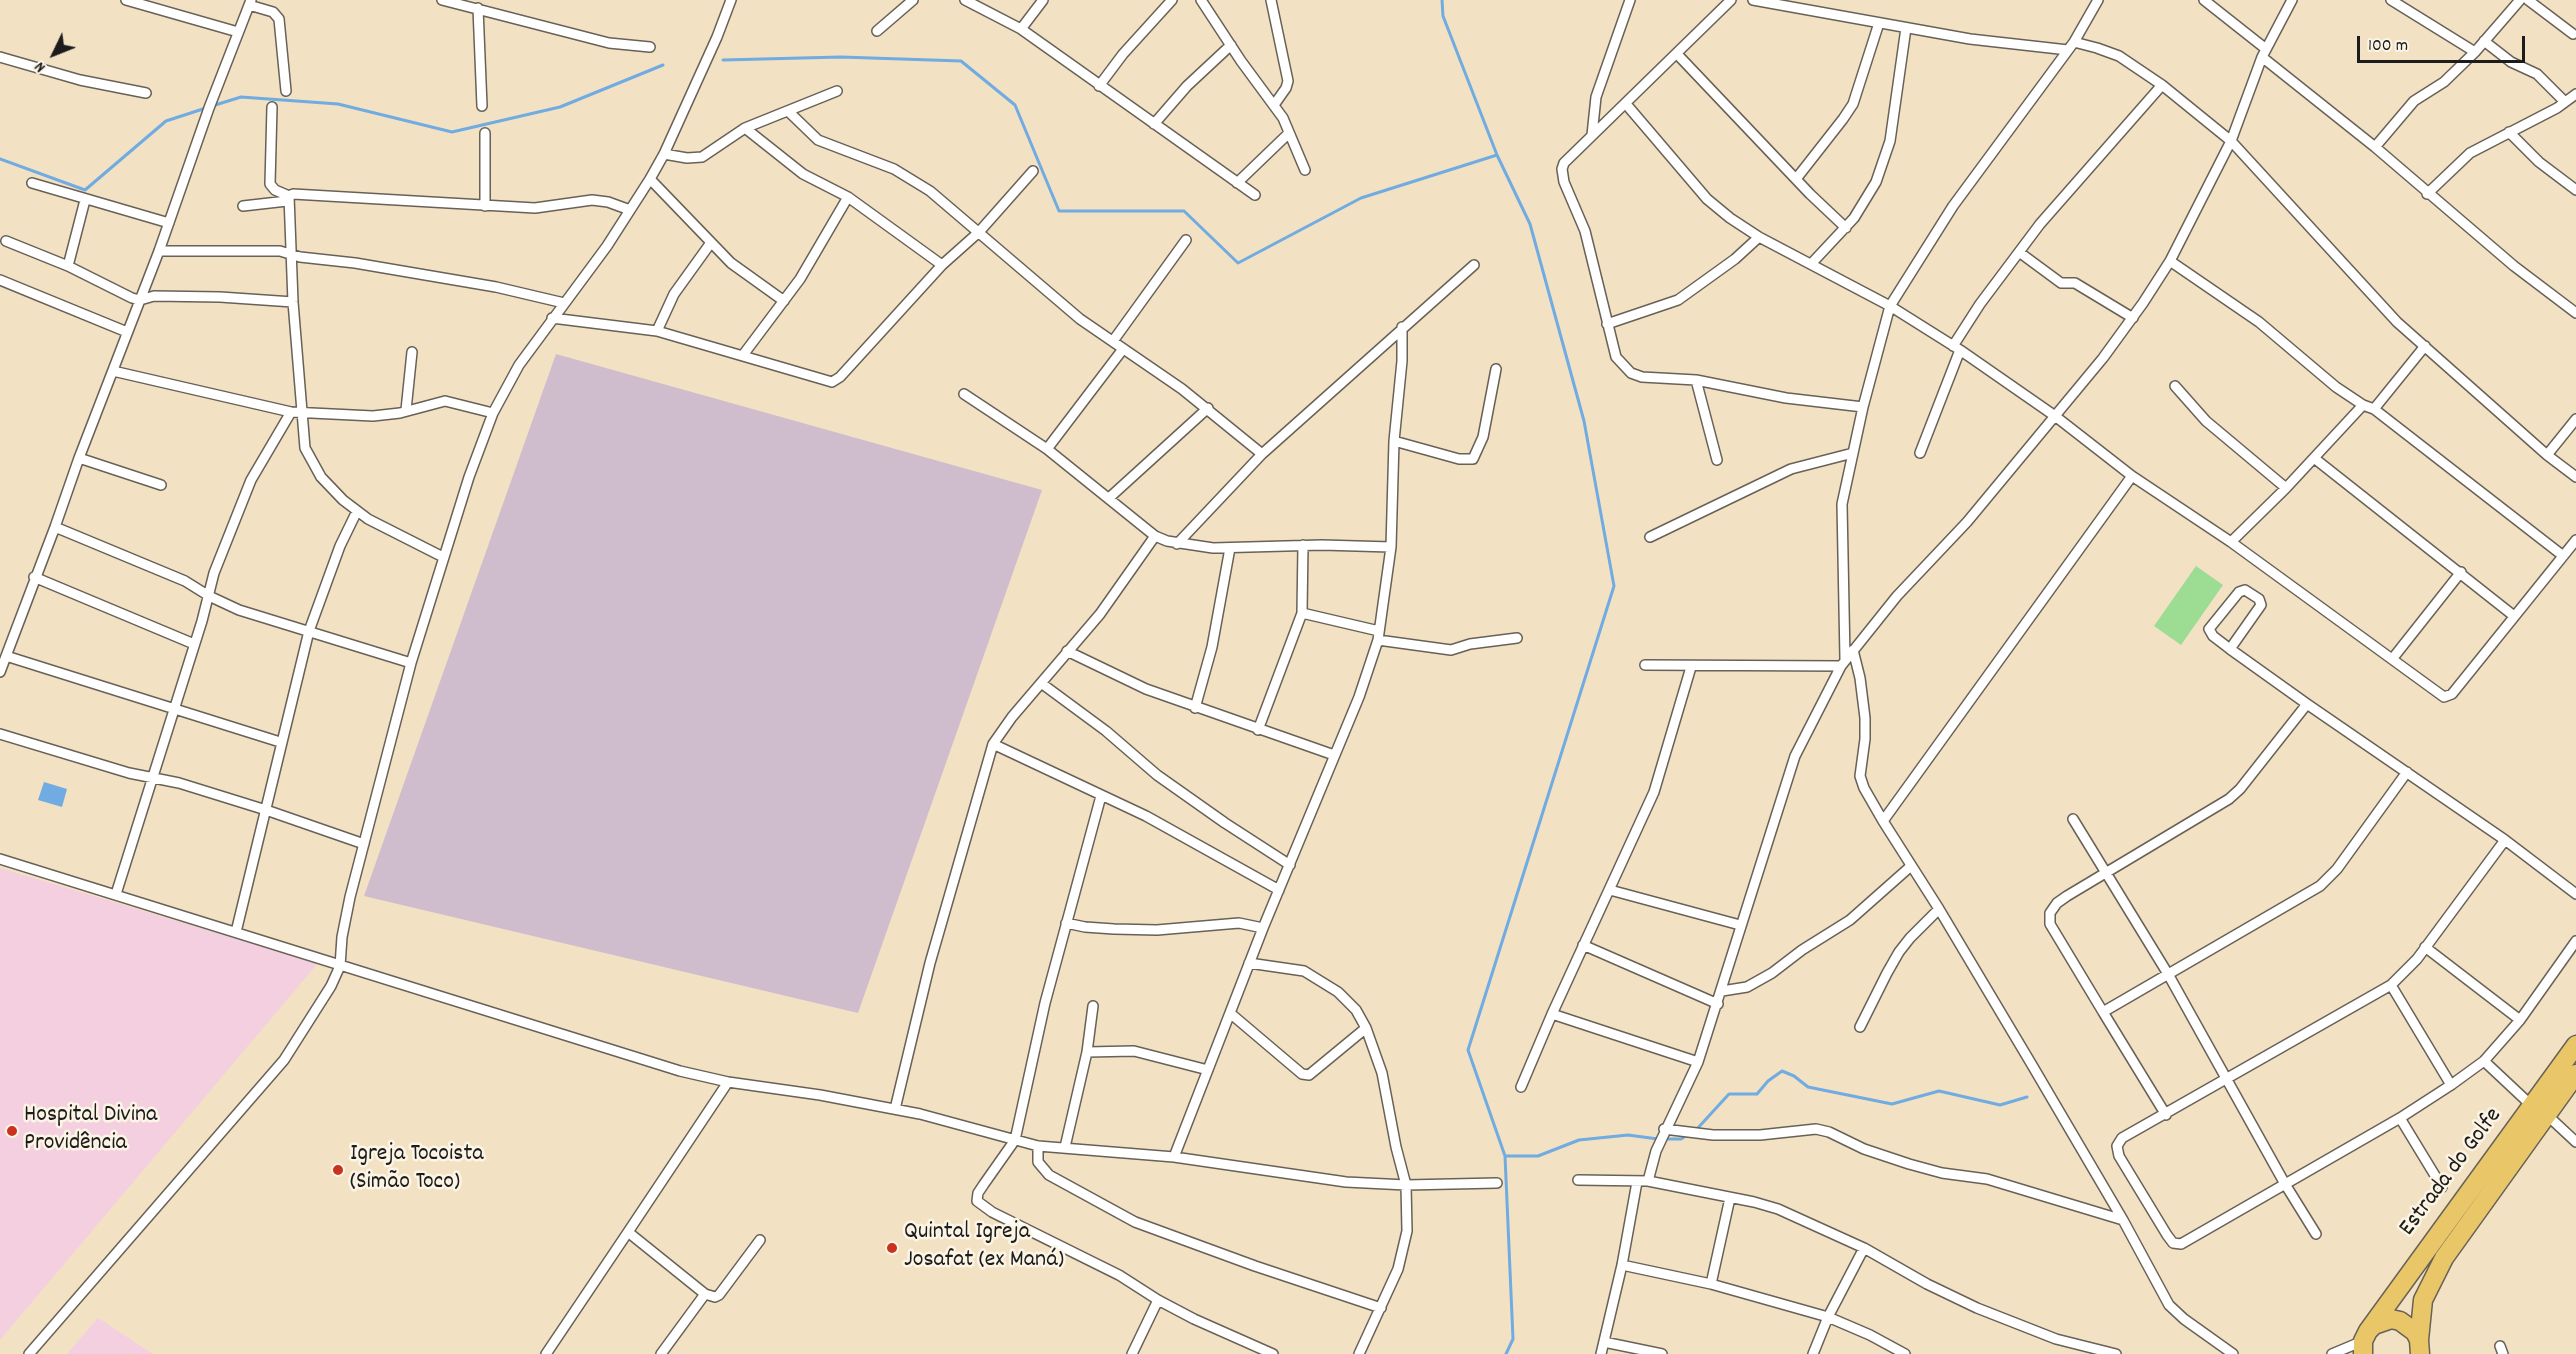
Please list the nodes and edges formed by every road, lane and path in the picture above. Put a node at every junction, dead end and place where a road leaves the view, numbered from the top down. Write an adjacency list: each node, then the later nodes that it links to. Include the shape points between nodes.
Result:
1 (126, 0): 25 (street)
2 (442, 0): 20 (street)
3 (730, 0): 55 (street)
4 (913, 0): 24 (street)
5 (965, 0): 23 (street)
6 (1043, 0): 23 (street)
7 (1172, 0): 36 (street)
8 (1201, 0): 28 (street)
9 (1271, 0): 43 (street, via 1288,81)
10 (1630, 0): 52 (street, via 1596,97)
11 (1731, 0): 33 (street)
12 (1753, 0): 21 (street)
13 (2098, 0): 29 (street)
14 (2204, 0): 32 (street)
15 (2292, 0): 32 (street)
16 (2391, 0): 31 (street)
17 (2520, 0): 27 (street)
18 (2528, 0): 26 (street)
19 (250, 2): 25 (street); 37 (street, via 273,12 279,19)
20 (478, 8): 30 (street, via 609,43); 44 (street)
21 (1879, 23): 22 (street); 59 (street, via 1853,104)
22 (1906, 28): 29 (street, via 1970,39); 72 (street, via 1887,154 1870,195)
23 (1021, 29): 36 (street)
24 (877, 32)
25 (238, 33): 71 (street)
26 (2573, 34)
27 (2484, 41): 31 (street); 41 (street, via 2511,62 2537,74)
28 (1231, 45): 43 (street); 47 (street)
29 (2071, 46): 35 (street, via 2119,56); 91 (street, via 1953,206)
30 (650, 47)
31 (2475, 52): 54 (street, via 2444,82 2414,101)
32 (2264, 53): 53 (street); 54 (street)
33 (1677, 54): 42 (street); 59 (street)
34 (0, 57): 39 (street, via 80,80)
35 (2162, 84): 53 (street); 79 (street)
36 (1099, 86): 47 (street)
37 (286, 91)
38 (837, 91): 46 (street)
39 (146, 93)
40 (2576, 94): 41 (street)
41 (2565, 102): 49 (street)
42 (1626, 104): 52 (street); 74 (street, via 1707,199)
43 (1274, 105): 51 (street)
44 (482, 106)
45 (272, 107): 66 (street, via 270,184)
46 (789, 112): 48 (street); 73 (street, via 824,143 913,180)
47 (1154, 124): 61 (street)
48 (745, 128): 55 (street, via 702,157); 65 (street, via 803,174)
49 (2509, 132): 62 (street, via 2539,162); 63 (street, via 2458,163)
50 (485, 133): 69 (street)
51 (1289, 133): 56 (street); 61 (street)
52 (1592, 135): 95 (street, via 1564,163 1562,175 1585,231)
53 (2231, 141): 81 (street); 100 (street, via 2397,322)
54 (2375, 147): 63 (street)
55 (664, 154): 58 (street)
56 (1305, 170)
57 (1033, 171): 73 (street)
58 (650, 179): 70 (street); 77 (street)
59 (1796, 179): 72 (street)
60 (33, 183): 67 (street)
61 (1237, 183): 64 (street)
62 (2576, 190)
63 (2427, 194): 92 (street)
64 (1255, 195)
65 (848, 197): 83 (street); 88 (street)
66 (288, 199): 68 (street); 69 (street, via 293,194); 80 (street)
67 (85, 200): 71 (street); 85 (street)
68 (243, 206)
69 (485, 206): 70 (street, via 542,208 592,200)
70 (630, 210): 90 (street)
71 (169, 222): 78 (street)
72 (1846, 228): 82 (street)
73 (979, 232): 83 (street); 99 (street, via 1080,319)
74 (1759, 237): 82 (street); 95 (street, via 1678,300)
75 (1186, 240): 99 (street)
76 (6, 241): 85 (street)
77 (710, 244): 88 (street); 98 (street, via 674,294)
78 (159, 251): 80 (street, via 280,250); 87 (street)
79 (2019, 252): 94 (street, via 2061,283 2075,284); 101 (street)
80 (292, 255): 89 (street); 90 (street, via 496,287)
81 (2170, 261): 94 (street); 110 (street, via 2259,322)
82 (1811, 264): 91 (street)
83 (942, 265): 104 (street, via 832,382)
84 (1474, 265): 96 (street)
85 (68, 266): 87 (street)
86 (0, 280): 97 (street)
87 (140, 300): 89 (street, via 154,296); 97 (street)
88 (784, 301): 104 (street)
89 (293, 302): 116 (street)
90 (564, 303): 93 (street)
91 (1890, 306): 101 (street); 111 (street)
92 (2576, 313)
93 (552, 318): 98 (street); 115 (street)
94 (2133, 318): 117 (street)
95 (1607, 324): 107 (street, via 1616,357 1631,373)
96 (1402, 327): 119 (street); 123 (street)
97 (127, 332): 106 (street)
98 (657, 332): 104 (street)
99 (1113, 341): 102 (street)
100 (2424, 346): 113 (street); 124 (street)
101 (1956, 348): 117 (street); 122 (street)
102 (1123, 349): 112 (street); 120 (street)
103 (412, 352): 114 (street)
104 (743, 355)
105 (1496, 369): 119 (street, via 1483,437 1473,459 1459,459)
106 (113, 372): 116 (street); 125 (street)
107 (1696, 380): 111 (street, via 1786,398); 127 (street)
108 (2175, 386): 131 (street, via 2223,437)
109 (964, 394): 120 (street)
110 (2363, 405): 113 (street); 126 (street)
111 (1863, 407): 121 (street)
112 (1208, 408): 123 (street); 132 (street)
113 (2374, 408): 143 (street)
114 (406, 410): 115 (street, via 445,401); 116 (street, via 362,416)
115 (493, 412): 144 (street)
116 (296, 413): 133 (street, via 310,460 332,489); 147 (street, via 245,492)
117 (2055, 416): 128 (street); 155 (street)
118 (2576, 419): 124 (street)
119 (1395, 441): 141 (street)
120 (1047, 449): 132 (street)
121 (1853, 453): 136 (street, via 1791,469); 159 (street, via 1841,510)
122 (1920, 453)
123 (1262, 454): 139 (street)
124 (2547, 455): 129 (street)
125 (79, 458): 130 (street); 134 (street)
126 (2314, 458): 131 (street); 145 (street)
127 (1717, 460)
128 (2132, 476): 138 (street); 178 (street)
129 (2576, 477)
130 (161, 485)
131 (2286, 488): 138 (street)
132 (1109, 498): 135 (street)
133 (357, 511): 144 (street); 150 (street)
134 (55, 527): 146 (street); 147 (street, via 185,581)
135 (1155, 536): 139 (street); 156 (street, via 1100,614)
136 (1650, 537)
137 (2576, 540): 143 (street)
138 (2231, 542): 158 (street)
139 (1177, 544): 142 (street)
140 (1303, 546): 141 (street); 142 (street); 148 (street)
141 (1391, 547): 151 (street)
142 (1230, 548): 167 (street, via 1212,647)
143 (2562, 555): 149 (street)
144 (443, 558): 160 (street)
145 (2461, 572): 149 (street); 158 (street)
146 (34, 577): 153 (street); 157 (street)
147 (208, 596): 150 (street, via 239,610); 153 (street)
148 (1302, 613): 151 (street); 168 (street)
149 (2514, 616): 158 (street, via 2448,697)
150 (309, 631): 160 (street); 170 (street)
151 (1378, 636): 152 (street, via 1451,650); 172 (street, via 1359,697)
152 (1517, 638)
153 (194, 644): 166 (street)
154 (2230, 649): 154 (street, via 2209,629 2239,592 2245,590 2259,599 2261,605); 165 (street)
155 (1853, 650): 159 (street); 178 (street, via 1865,717 1860,776)
156 (1068, 651): 164 (street); 167 (street, via 1111,674)
157 (6, 656): 163 (street); 166 (street)
158 (2393, 658)
159 (1843, 662): 162 (street); 191 (street, via 1795,756)
160 (411, 663): 180 (street)
161 (1645, 665): 162 (street)
162 (1691, 667): 186 (street, via 1663,767)
163 (0, 672)
164 (1041, 683): 171 (street); 182 (street, via 1157,775)
165 (2307, 704): 173 (street); 184 (street, via 2229,799)
166 (173, 708): 170 (street); 174 (street)
167 (1195, 708): 168 (street)
168 (1258, 730): 172 (street)
169 (0, 734): 174 (street)
170 (280, 742): 176 (street)
171 (993, 744): 175 (street); 220 (street, via 930,963)
172 (1334, 755): 182 (street)
173 (2407, 772): 179 (street); 199 (street, via 2329,879)
174 (153, 778): 176 (street); 187 (street)
175 (1101, 796): 185 (street, via 1146,816); 190 (street)
176 (266, 810): 180 (street); 193 (street)
177 (2073, 819): 184 (street)
178 (1883, 821): 183 (street)
179 (2505, 840): 188 (street); 196 (street)
180 (364, 844): 198 (street, via 342,937)
181 (0, 860): 187 (street)
182 (1290, 865): 185 (street)
183 (1911, 866): 189 (street); 201 (street, via 1850,920 1772,973 1747,987)
184 (2106, 873): 199 (street); 204 (street, via 2057,903 2050,913 2050,924)
185 (1279, 890): 192 (street)
186 (1610, 890): 191 (street); 195 (street)
187 (116, 894): 193 (street)
188 (2576, 894)
189 (1939, 909): 208 (street, via 1899,952); 238 (street)
190 (1066, 923): 192 (street, via 1114,929 1157,930 1239,923); 225 (street)
191 (1740, 925): 201 (street)
192 (1263, 928): 197 (street)
193 (236, 932): 198 (street)
194 (2576, 941): 207 (street)
195 (1583, 945): 202 (street); 206 (street)
196 (2425, 948): 200 (street); 207 (street)
197 (1249, 963): 205 (street); 209 (street, via 1304,971 1321,980 1356,1010)
198 (340, 966): 217 (street, via 680,1071); 252 (street, via 284,1060)
199 (2168, 974): 204 (street); 216 (street)
200 (2391, 985): 216 (street); 218 (street)
201 (1722, 991): 202 (street)
202 (1718, 1004): 213 (street)
203 (1093, 1006): 211 (street)
204 (2103, 1012): 222 (street)
205 (1230, 1013): 209 (street, via 1302,1074 1309,1075); 214 (street)
206 (1552, 1014): 213 (street); 219 (street)
207 (2520, 1020): 212 (street)
208 (1860, 1027)
209 (1366, 1028): 235 (street, via 1382,1073)
210 (2576, 1045): 221 (highway, Estrada do Golfe)
211 (1087, 1052): 214 (street, via 1134,1051); 228 (street)
212 (2484, 1061): 218 (street); 221 (street)
213 (1698, 1062): 224 (street)
214 (1208, 1070): 229 (street)
215 (2576, 1074): 221 (highway, Estrada do Golfe)
216 (2227, 1079): 222 (street); 234 (street)
217 (728, 1082): 220 (street); 239 (street)
218 (2451, 1085): 223 (street)
219 (1521, 1087)
220 (895, 1109): 225 (street)
221 (2540, 1111): 226 (street); 250 (highway, Estrada do Golfe); 251 (highway, Estrada do Golfe, via 2444,1258 2423,1300)
222 (2166, 1114): 234 (street, via 2122,1138 2117,1146 2119,1156 2173,1243 2181,1244)
223 (2400, 1118): 234 (street); 236 (street)
224 (1665, 1129): 231 (street); 238 (street, via 1713,1135 1829,1132 1897,1161 1987,1179)
225 (1015, 1140): 227 (street); 246 (street, via 978,1193 977,1201 1119,1275)
226 (2576, 1142)
227 (1038, 1146): 228 (street); 247 (street, via 1038,1162 1049,1175 1135,1222)
228 (1065, 1147): 229 (street)
229 (1174, 1157): 235 (street, via 1324,1179)
230 (1578, 1180): 232 (street)
231 (1648, 1181): 232 (street); 237 (street)
232 (1637, 1182): 243 (street)
233 (1497, 1183): 235 (street)
234 (2285, 1184): 240 (street)
235 (1406, 1185): 247 (street, via 1405,1244)
236 (2442, 1187)
237 (1730, 1198): 242 (street, via 1778,1209); 244 (street)
238 (2122, 1220): 263 (street, via 2169,1305)
239 (628, 1232): 245 (street); 253 (street)
240 (2316, 1234)
241 (760, 1240): 245 (street, via 719,1295)
242 (1864, 1248): 248 (street); 262 (street, via 1977,1308 2056,1339)
243 (1622, 1265): 244 (street); 249 (street)
244 (1712, 1284): 248 (street)
245 (705, 1294): 254 (street)
246 (1158, 1300): 255 (street); 256 (street)
247 (1381, 1308): 257 (street)
248 (1828, 1317): 260 (street); 261 (street)
249 (1604, 1342): 258 (street); 259 (street)
250 (2362, 1345): 251 (highway, Estrada do Golfe, via 2374,1324 2391,1319 2408,1325); 264 (street)
251 (2419, 1347)
252 (29, 1354)
253 (546, 1354)
254 (661, 1354)
255 (1132, 1354)
256 (1273, 1354)
257 (1359, 1354)
258 (1601, 1354)
259 (1662, 1354)
260 (1813, 1354)
261 (1905, 1354)
262 (2116, 1354)
263 (2233, 1354)
264 (2332, 1354)

